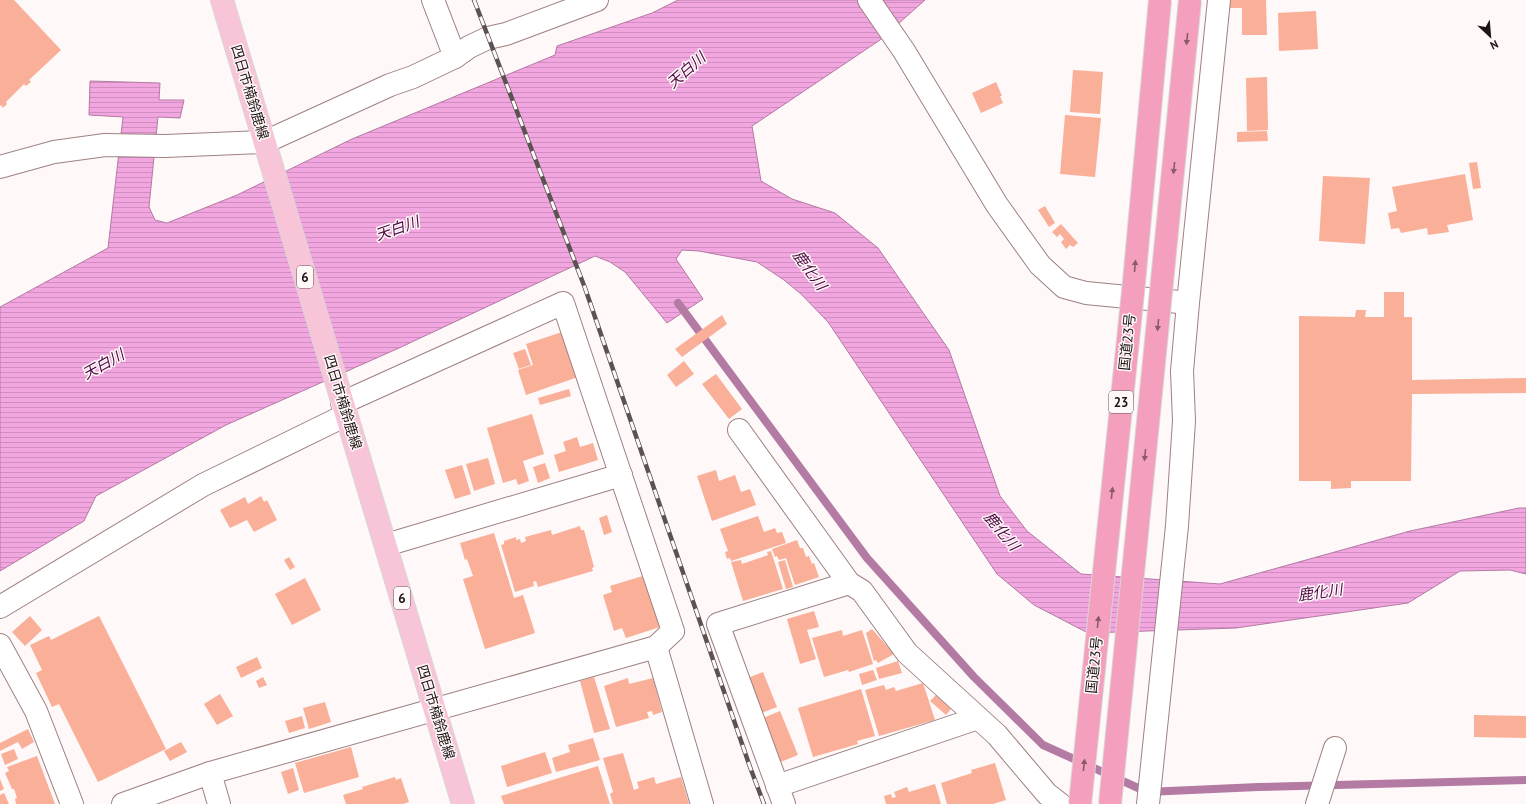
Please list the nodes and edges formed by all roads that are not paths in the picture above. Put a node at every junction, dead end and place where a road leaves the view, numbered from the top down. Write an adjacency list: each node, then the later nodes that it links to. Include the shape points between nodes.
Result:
1 (222, 0): 9 (main road, 四日市楠鈴鹿線 / 6)
2 (434, 0): 8 (street)
3 (597, 0): 8 (street, via 506,34 488,38)
4 (869, 0): 11 (street, via 904,51 997,205 1040,265 1064,287 1086,293)
5 (1160, 0): 31 (highway, 国道23号 / 23, one-way to 5, bridge, via 1134,282)
6 (1190, 0): 32 (highway, 国道23号 / 23, one-way to 32, bridge)
7 (1219, 0): 11 (street)
8 (454, 57): 9 (street)
9 (265, 142): 10 (street, via 165,146 105,145 54,152); 12 (main road, 四日市楠鈴鹿線 / 6)
10 (0, 167)
11 (1188, 303): 33 (street, via 1182,371 1184,421 1177,526)
12 (343, 403): 14 (street, via 563,303); 15 (main road, 四日市楠鈴鹿線 / 6); 17 (street)
13 (739, 430): 16 (street)
14 (621, 475): 15 (street); 19 (street, via 673,631)
15 (386, 545): 20 (main road, 四日市楠鈴鹿線 / 6)
16 (849, 583): 21 (street, via 862,591 907,653); 24 (street, via 718,624)
17 (0, 607)
18 (0, 645): 25 (street, via 36,711)
19 (656, 647): 20 (street); 29 (street)
20 (435, 710): 23 (street); 28 (main road, 四日市楠鈴鹿線 / 6)
21 (978, 718): 24 (street); 30 (street, via 997,735 1047,794)
22 (1332, 758): 34 (street)
23 (210, 773): 26 (street); 27 (street)
24 (780, 795)
25 (72, 804)
26 (123, 804)
27 (219, 804)
28 (463, 804)
29 (702, 804)
30 (1060, 804)
31 (1080, 804)
32 (1110, 804)
33 (1148, 804)
34 (1317, 804)

